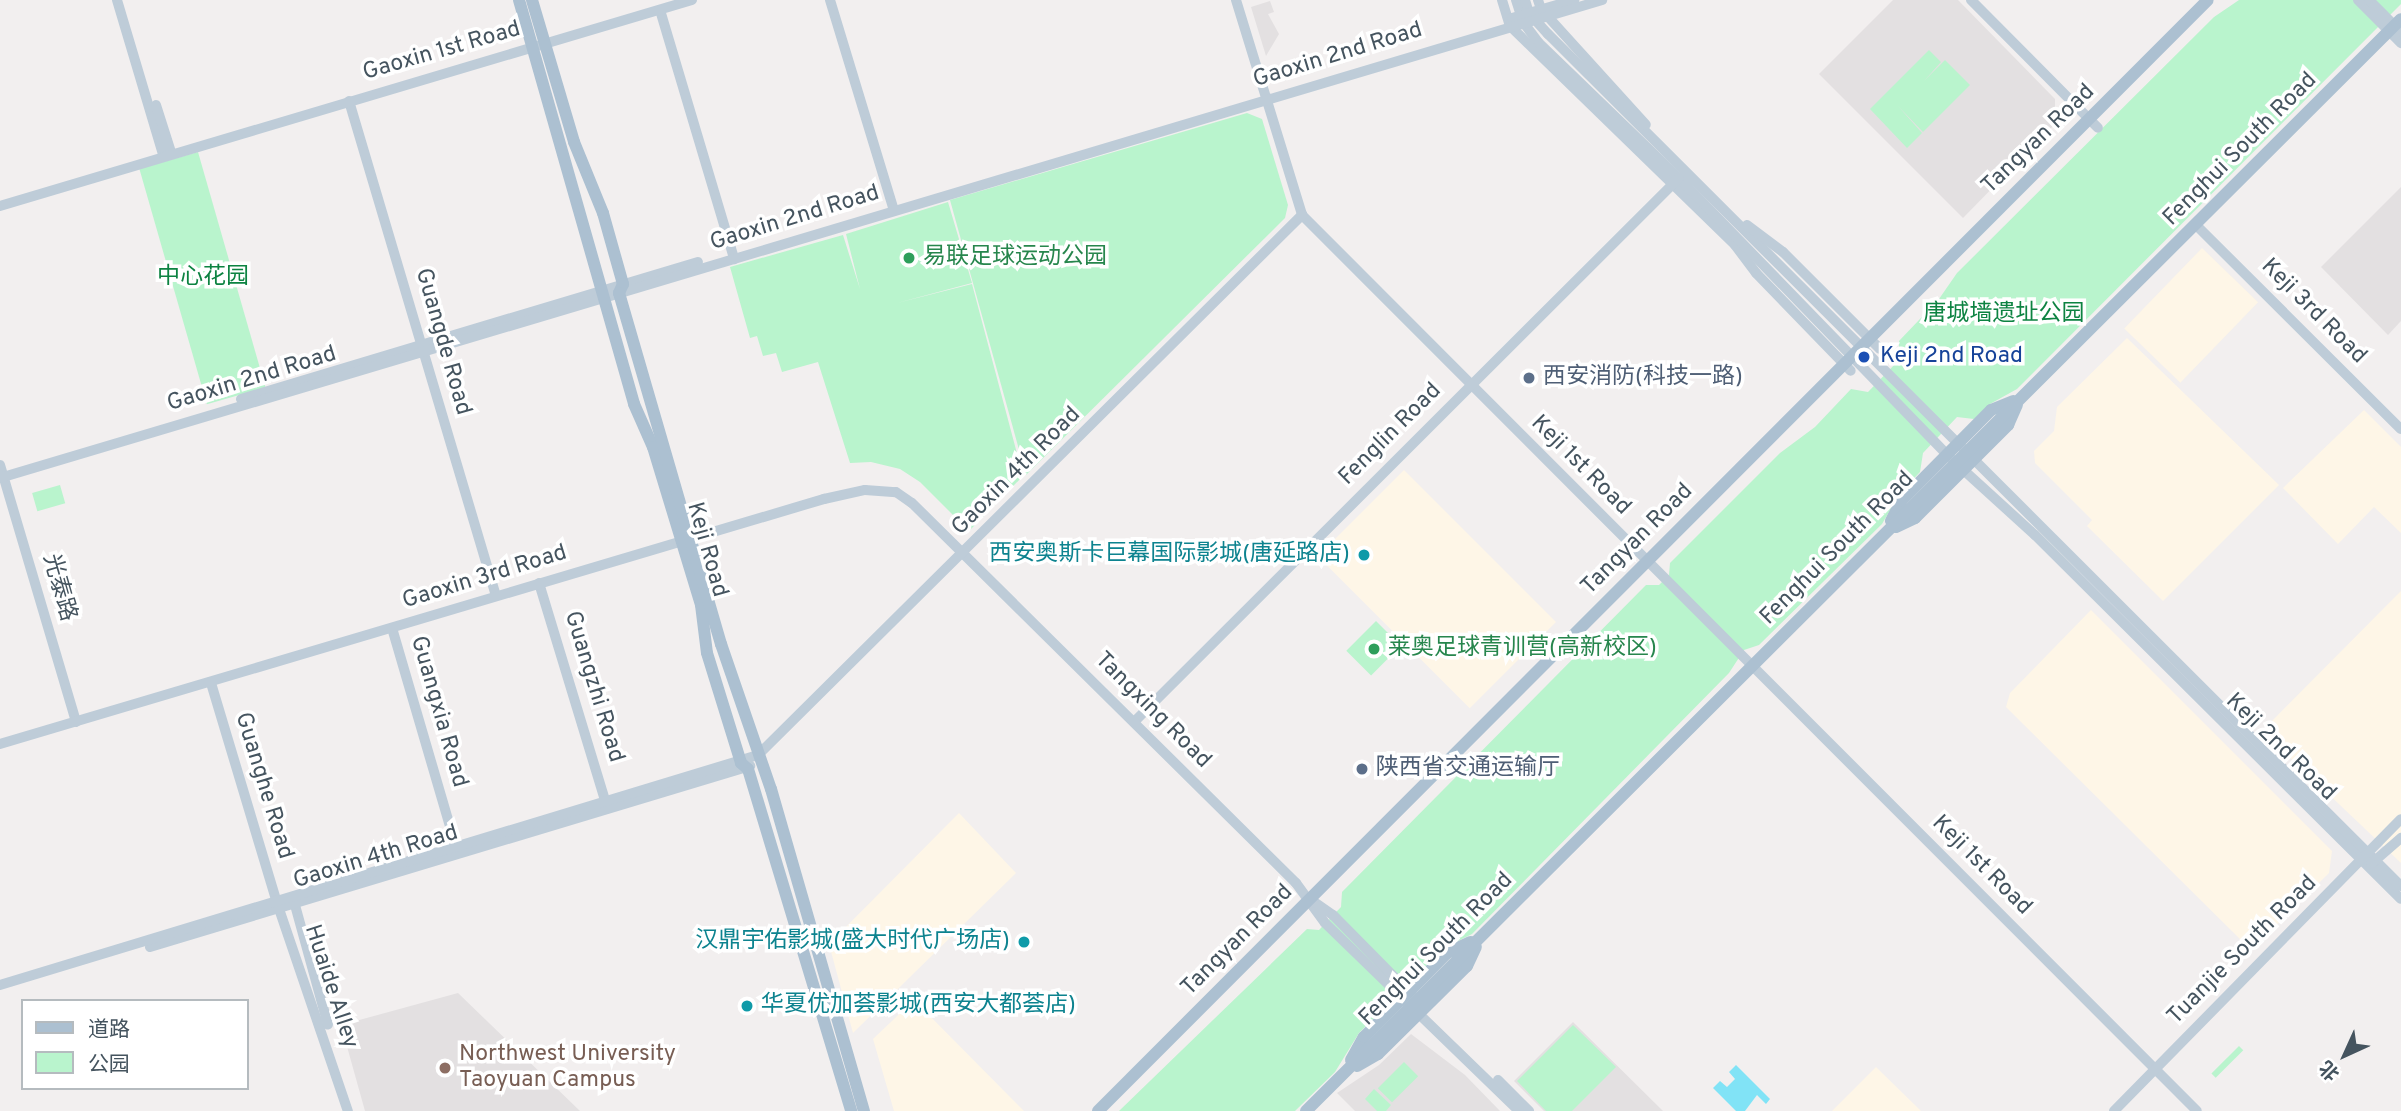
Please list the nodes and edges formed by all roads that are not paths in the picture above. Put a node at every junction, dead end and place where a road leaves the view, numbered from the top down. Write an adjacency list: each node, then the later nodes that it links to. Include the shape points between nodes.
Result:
1 (117, 0): 27 (street)
2 (124, 0): 27 (street)
3 (519, 0): 23 (main road, Keji Road)
4 (532, 0): 23 (main road, Keji Road)
5 (692, 0): 18 (street, Gaoxin 1st Road)
6 (830, 0): 30 (street)
7 (1236, 0): 24 (street, Keji 1st Road)
8 (1502, 0): 20 (street)
9 (1516, 0): 19 (street, Keji 2nd Road)
10 (1525, 0): 19 (street, Keji 2nd Road)
11 (1574, 0): 17 (street, Gaoxin 2nd Road)
12 (1602, 0): 17 (street, Gaoxin 2nd Road)
13 (1971, 0): 26 (street)
14 (2208, 0): 26 (main road, Tangyan Road)
15 (2358, 0): 21 (street)
16 (2369, 0): 21 (street)
17 (1542, 9): 19 (street, Gaoxin 2nd Road); 38 (street)
18 (660, 10): 23 (street, Gaoxin 1st Road); 33 (street)
19 (1527, 18): 20 (street, Gaoxin 2nd Road); 28 (street, Keji 2nd Road, via 1598,102); 38 (street, Keji 2nd Road)
20 (1509, 23): 24 (street, Gaoxin 2nd Road); 28 (street, via 1595,112)
21 (2396, 27): 22 (street); 32 (main road, Fenghui South Road)
22 (2401, 43)
23 (539, 45): 25 (street, Gaoxin 1st Road); 34 (main road, Keji Road, via 574,142 591,173); 35 (main road, Keji Road)
24 (1265, 97): 30 (street, Gaoxin 2nd Road); 31 (street, Keji 1st Road)
25 (349, 101): 27 (street, Gaoxin 1st Road); 36 (street, Guangde Road)
26 (2094, 124): 38 (main road, Tangyan Road)
27 (167, 153): 29 (street, Gaoxin 1st Road)
28 (1676, 180): 38 (street, Keji 2nd Road); 39 (street, Fenglin Road)
29 (0, 206)
30 (893, 208): 33 (street, Gaoxin 2nd Road)
31 (1302, 215): 39 (street, Keji 1st Road); 44 (street, Gaoxin 4th Road)
32 (2196, 225): 40 (street, Keji 3rd Road); 41 (main road, Fenghui South Road)
33 (733, 256): 34 (street, Gaoxin 2nd Road)
34 (621, 289): 35 (street, Gaoxin 2nd Road); 43 (main road, Keji Road)
35 (604, 293): 36 (street, Gaoxin 2nd Road); 43 (main road, Keji Road, via 634,404)
36 (422, 347): 42 (street, Gaoxin 2nd Road); 47 (street, Guangde Road)
37 (1880, 349): 38 (street)
38 (1855, 355): 41 (street, Keji 2nd Road); 41 (street, Keji 2nd Road); 45 (main road, Tangyan Road)
39 (1471, 386): 45 (street, Keji 1st Road); 52 (street, Fenglin Road)
40 (2401, 429)
41 (1961, 456): 49 (main road, Fenghui South Road); 60 (street, Keji 2nd Road)
42 (1, 472): 51 (street, 光泰路)
43 (687, 540): 44 (street, Gaoxin 3rd Road, via 824,499 882,490 912,503); 46 (street, Gaoxin 3rd Road); 54 (main road, Keji Road); 55 (main road, Keji Road, via 708,653)
44 (964, 554): 52 (street, Tangxing Road); 54 (street, Gaoxin 4th Road)
45 (1646, 562): 49 (street, Keji 1st Road); 62 (main road, Tangyan Road)
46 (539, 583): 47 (street, Gaoxin 3rd Road); 56 (street, Guangzhi Road)
47 (496, 596): 48 (street, Gaoxin 3rd Road)
48 (392, 628): 50 (street, Gaoxin 3rd Road); 59 (street, Guangxia Road)
49 (1751, 667): 68 (main road, Fenghui South Road); 69 (street, Keji 1st Road)
50 (211, 683): 51 (street, Gaoxin 3rd Road); 64 (street, Guanghe Road)
51 (76, 722): 53 (street, Gaoxin 3rd Road)
52 (1134, 722): 62 (street, Tangxing Road)
53 (0, 744)
54 (758, 755): 55 (street, Gaoxin 4th Road); 73 (main road, Keji Road)
55 (745, 766): 56 (street, Gaoxin 4th Road); 65 (street, Gaoxin 4th Road); 72 (main road, Keji Road)
56 (606, 804): 59 (street, Gaoxin 4th Road)
57 (2401, 819): 60 (street, Tuanjie South Road)
58 (2401, 838): 60 (street, Tuanjie South Road)
59 (456, 847): 64 (street, Gaoxin 4th Road)
60 (2369, 860): 61 (street, Keji 2nd Road); 63 (street, Keji 2nd Road); 69 (street, Tuanjie South Road)
61 (2401, 886)
62 (1310, 899): 68 (street, Tangxing Road, via 1325,923); 74 (main road, Tangyan Road)
63 (2401, 899)
64 (279, 904): 65 (street, Huaide Alley); 66 (street, Gaoxin 4th Road); 67 (street, Gaoxin 4th Road); 70 (street, Huaide Alley)
65 (295, 905): 71 (street, Huaide Alley)
66 (0, 985)
67 (0, 992)
68 (1415, 1003): 75 (main road, Fenghui South Road); 76 (street, Tangxing Road); 77 (street, Tangxing Road)
69 (2158, 1072): 78 (street, Tuanjie South Road); 79 (street, Tuanjie South Road); 80 (street, Keji 1st Road)
70 (348, 1111)
71 (354, 1111)
72 (851, 1111)
73 (864, 1111)
74 (1098, 1111)
75 (1306, 1111)
76 (1519, 1111)
77 (1529, 1111)
78 (2114, 1111)
79 (2124, 1111)
80 (2197, 1111)

